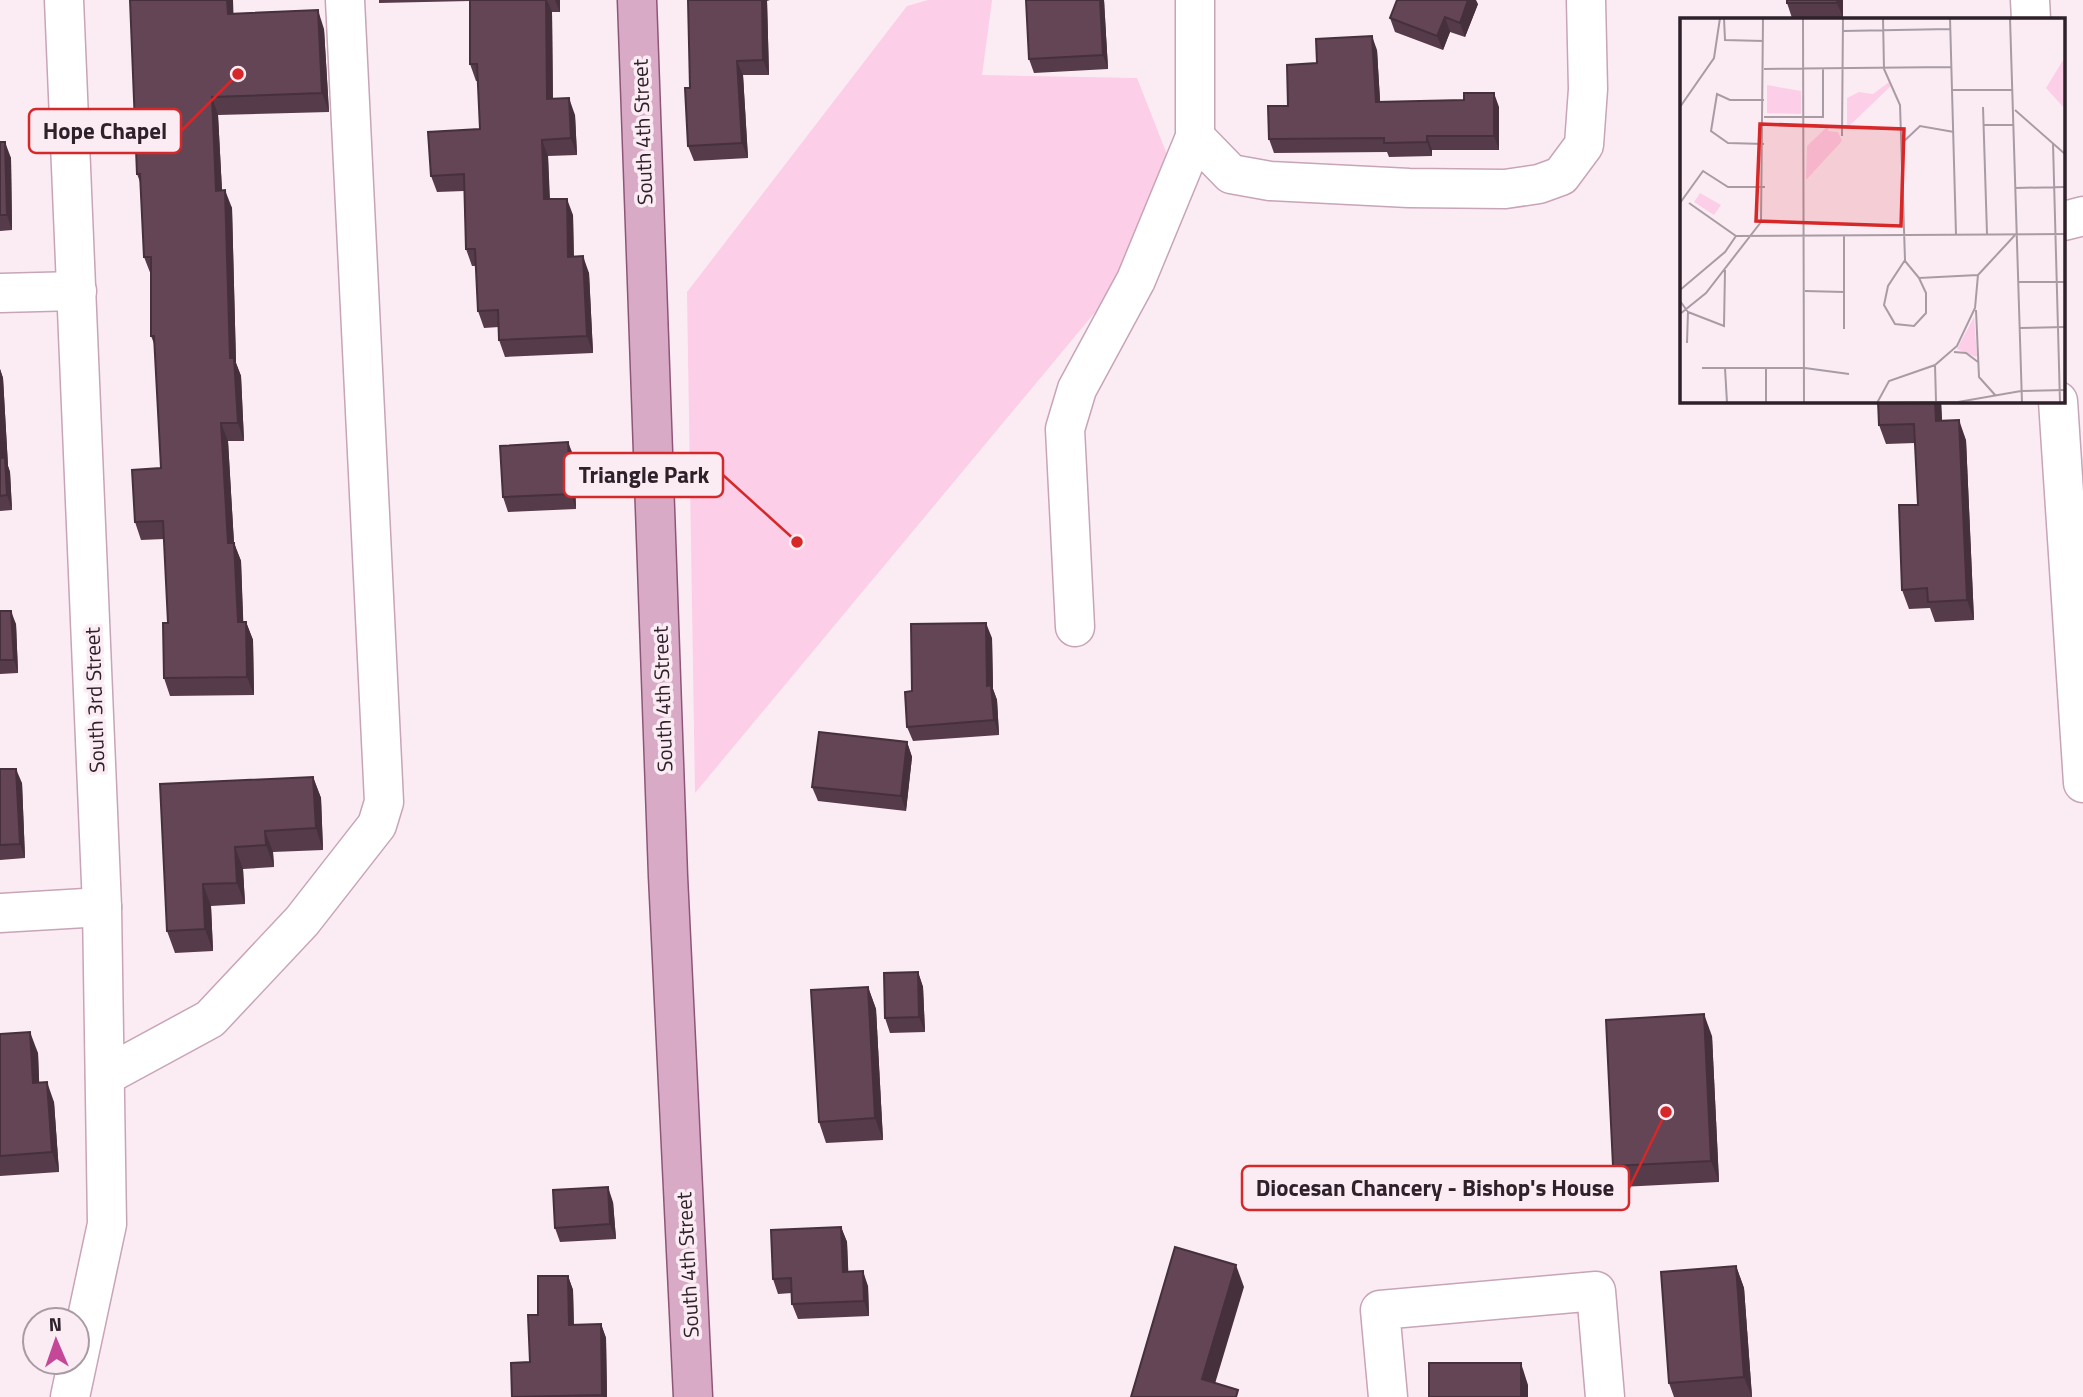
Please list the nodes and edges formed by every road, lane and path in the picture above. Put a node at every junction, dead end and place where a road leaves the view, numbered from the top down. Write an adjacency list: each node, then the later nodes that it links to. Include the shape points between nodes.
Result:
1 (64, 0): 11 (street, South 3rd Street)
2 (345, 0): 18 (street, via 384,802 377,825 302,921 210,1019)
3 (637, 0): 20 (main road, South 4th Street, via 668,876)
4 (1195, 0): 8 (street)
5 (1586, 0): 8 (street, via 1584,145 1561,176 1539,184 1504,189 1409,188 1270,181 1231,174)
6 (2030, 0): 7 (street)
7 (2032, 18)
8 (1195, 137): 14 (street, via 1136,280 1077,389 1065,429)
9 (2083, 216): 10 (street)
10 (2066, 220)
11 (77, 291): 12 (street); 16 (street, South 3rd Street)
12 (0, 293)
13 (2058, 402): 15 (street)
14 (1075, 627)
15 (2083, 783)
16 (102, 907): 17 (street); 18 (street, South 3rd Street)
17 (0, 913)
18 (105, 1076): 19 (street, South 3rd Street, via 107,1224)
19 (70, 1397)
20 (693, 1397)
21 (1388, 1397): 22 (street, via 1380,1310 1596,1291)
22 (1605, 1397)

